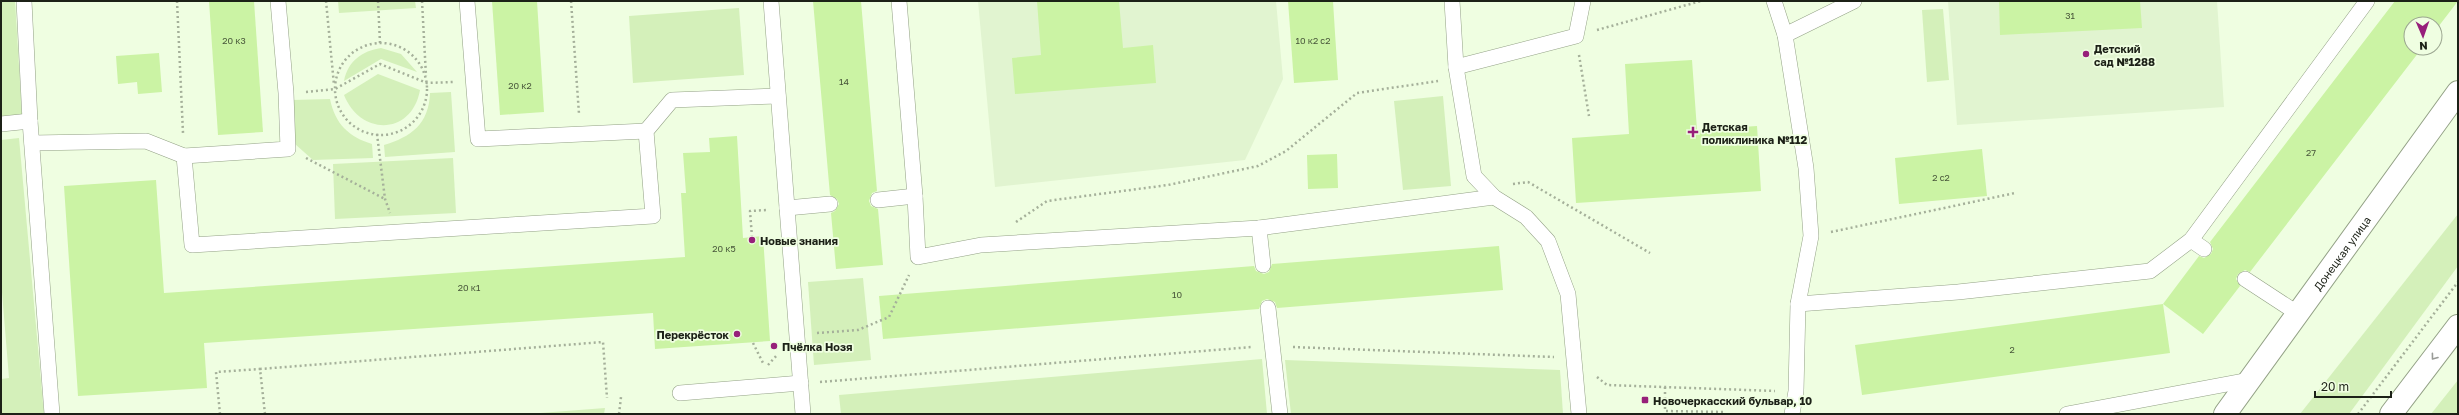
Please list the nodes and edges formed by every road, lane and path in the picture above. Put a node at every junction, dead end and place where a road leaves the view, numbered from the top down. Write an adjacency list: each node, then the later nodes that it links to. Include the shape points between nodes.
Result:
1 (24, 1): 28 (lane)
2 (177, 1): 35 (path)
3 (278, 1): 25 (lane)
4 (326, 1): 23 (path)
5 (378, 1): 19 (path)
6 (422, 1): 22 (path)
7 (467, 1): 21 (lane)
8 (571, 1): 32 (path)
9 (772, 1): 26 (lane)
10 (899, 1): 38 (lane)
11 (1452, 1): 20 (lane)
12 (1583, 1): 18 (lane)
13 (1701, 1): 18 (path)
14 (1774, 1): 17 (lane)
15 (1854, 1): 17 (lane)
16 (2367, 1): 46 (lane)
17 (1786, 35): 44 (lane, via 1806,168)
18 (1576, 36): 20 (lane); 27 (path)
19 (380, 43): 22 (path, via 406,50 423,70); 23 (path, via 366,45 343,62 337,75)
20 (1457, 72): 36 (lane, via 1474,176); 42 (path, via 1356,92 1286,151 1258,166 1168,184 1047,201)
21 (473, 80): 22 (path); 32 (lane, via 478,139)
22 (426, 83): 23 (path, via 380,64); 31 (path, via 426,99 419,114 408,126 393,133)
23 (335, 89): 25 (path); 31 (path, via 338,106 347,120 361,130)
24 (2458, 92): 55 (street, Донецкая улица)
25 (286, 93): 34 (lane)
26 (778, 96): 30 (lane, via 672,100); 41 (lane)
27 (1589, 116)
28 (30, 121): 29 (lane); 33 (lane)
29 (1, 124)
30 (646, 131): 32 (lane); 35 (lane, via 653,216 192,245)
31 (377, 134): 34 (path, via 385,199)
32 (580, 134)
33 (32, 143): 35 (lane, via 146,141); 70 (lane)
34 (288, 149): 35 (lane)
35 (184, 156)
36 (1491, 192): 43 (lane); 48 (path, via 1528,182); 59 (lane, via 1526,217 1548,241 1568,294)
37 (2015, 193): 44 (path)
38 (916, 196): 39 (lane); 49 (lane)
39 (878, 200)
40 (830, 204): 41 (lane)
41 (787, 208): 45 (path, via 750,211); 57 (lane)
42 (1014, 223)
43 (1259, 228): 49 (lane, via 981,245); 50 (lane)
44 (1811, 236): 53 (lane)
45 (752, 237)
46 (2191, 240): 47 (lane); 53 (lane, via 2150,271 1958,292)
47 (2204, 249)
48 (1650, 254)
49 (918, 257): 57 (path, via 889,317 858,330)
50 (1263, 265)
51 (2245, 279): 55 (lane)
52 (2458, 282): 80 (path)
53 (1798, 304): 64 (lane)
54 (1268, 308): 58 (lane)
55 (2297, 313): 61 (street, Донецкая улица)
56 (2458, 326): 66 (street, one-way to 66)
57 (797, 334): 62 (lane)
58 (1272, 346): 59 (path); 62 (path); 75 (lane)
59 (1575, 358): 63 (path, via 1607,385); 76 (lane)
60 (260, 369): 68 (path, via 603,342); 71 (path, via 216,372); 72 (path)
61 (2249, 380): 78 (lane); 79 (street, Донецкая улица)
62 (801, 383): 65 (lane); 74 (lane)
63 (1665, 387): 64 (path); 69 (path, via 1665,411)
64 (1796, 391): 77 (lane)
65 (680, 393)
66 (2407, 393): 81 (street); 82 (street)
67 (622, 397): 73 (path)
68 (607, 398)
69 (1724, 412)
70 (52, 414)
71 (220, 414)
72 (265, 414)
73 (619, 414)
74 (803, 414)
75 (1280, 414)
76 (1579, 414)
77 (1792, 414)
78 (2067, 414)
79 (2225, 414)
80 (2358, 414)
81 (2392, 414)
82 (2403, 414)

